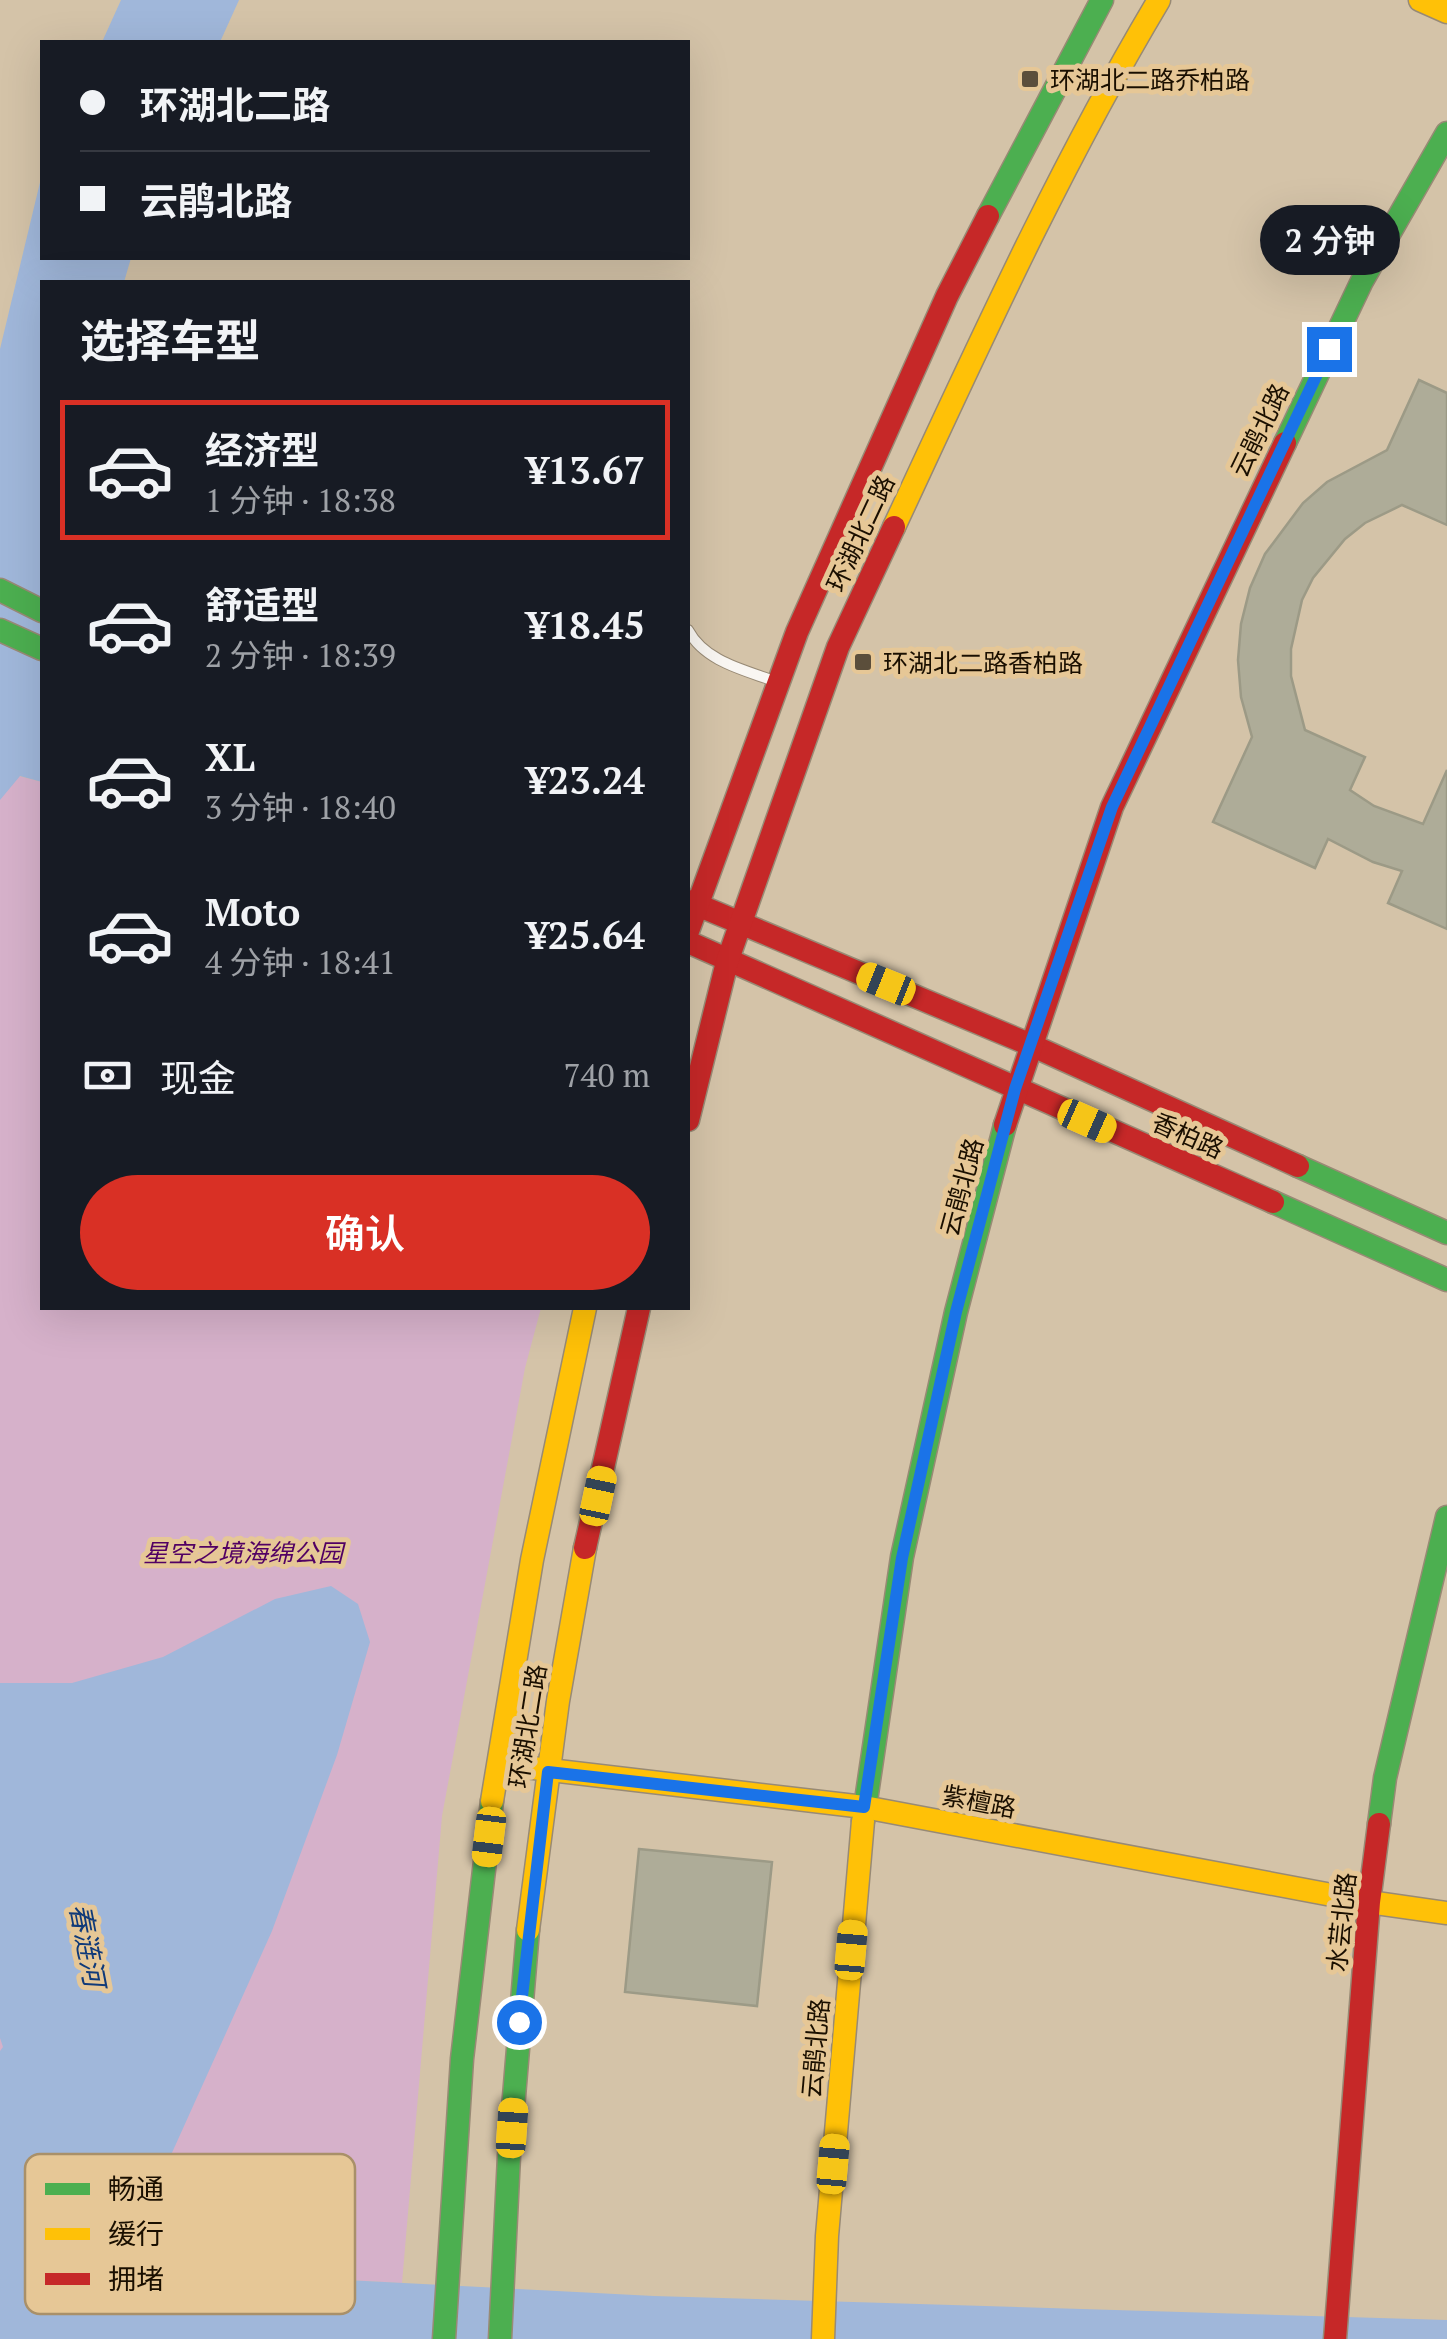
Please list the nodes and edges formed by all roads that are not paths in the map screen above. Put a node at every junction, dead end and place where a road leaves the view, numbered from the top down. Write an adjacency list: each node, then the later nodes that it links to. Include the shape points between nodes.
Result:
1 (1102, 0): 11 (main road, 环湖北二路, via 947,296)
2 (1159, 0): 13 (main road, 环湖北二路, via 1113,76 990,320 838,647)
3 (1420, 0): 4 (main road)
4 (1447, 12)
5 (1447, 133): 16 (main road, 云鹃北路, via 1362,280 1112,807)
6 (0, 590): 7 (main road)
7 (40, 610)
8 (0, 630): 10 (main road)
9 (690, 634): 11 (lane, via 718,660)
10 (40, 648)
11 (778, 682): 12 (main road, 环湖北二路)
12 (692, 903): 13 (main road, 香柏路)
13 (740, 924): 15 (main road, 环湖北二路); 16 (main road, 香柏路)
14 (690, 943): 15 (main road, 香柏路)
15 (727, 962): 17 (main road, 香柏路); 18 (main road, 环湖北二路)
16 (1032, 1045): 17 (main road, 云鹃北路); 19 (main road, 香柏路)
17 (1015, 1089): 20 (main road, 香柏路); 26 (main road, 云鹃北路, via 956,1312 902,1558)
18 (690, 1112)
19 (1447, 1232)
20 (1447, 1280)
21 (585, 1310): 24 (main road, 环湖北二路, via 525,1595)
22 (639, 1310): 25 (main road, 环湖北二路, via 574,1608)
23 (1447, 1518): 27 (main road, 水芸北路, via 1385,1778)
24 (498, 1764): 25 (main road, 紫檀路); 29 (main road, 环湖北二路, via 469,1982)
25 (548, 1772): 26 (main road, 紫檀路); 30 (main road, 环湖北二路, via 521,1986)
26 (864, 1807): 27 (main road, 紫檀路); 31 (main road, 云鹃北路)
27 (1369, 1902): 28 (main road, 紫檀路); 32 (main road, 水芸北路)
28 (1447, 1912)
29 (444, 2339)
30 (500, 2339)
31 (822, 2339)
32 (1335, 2339)

